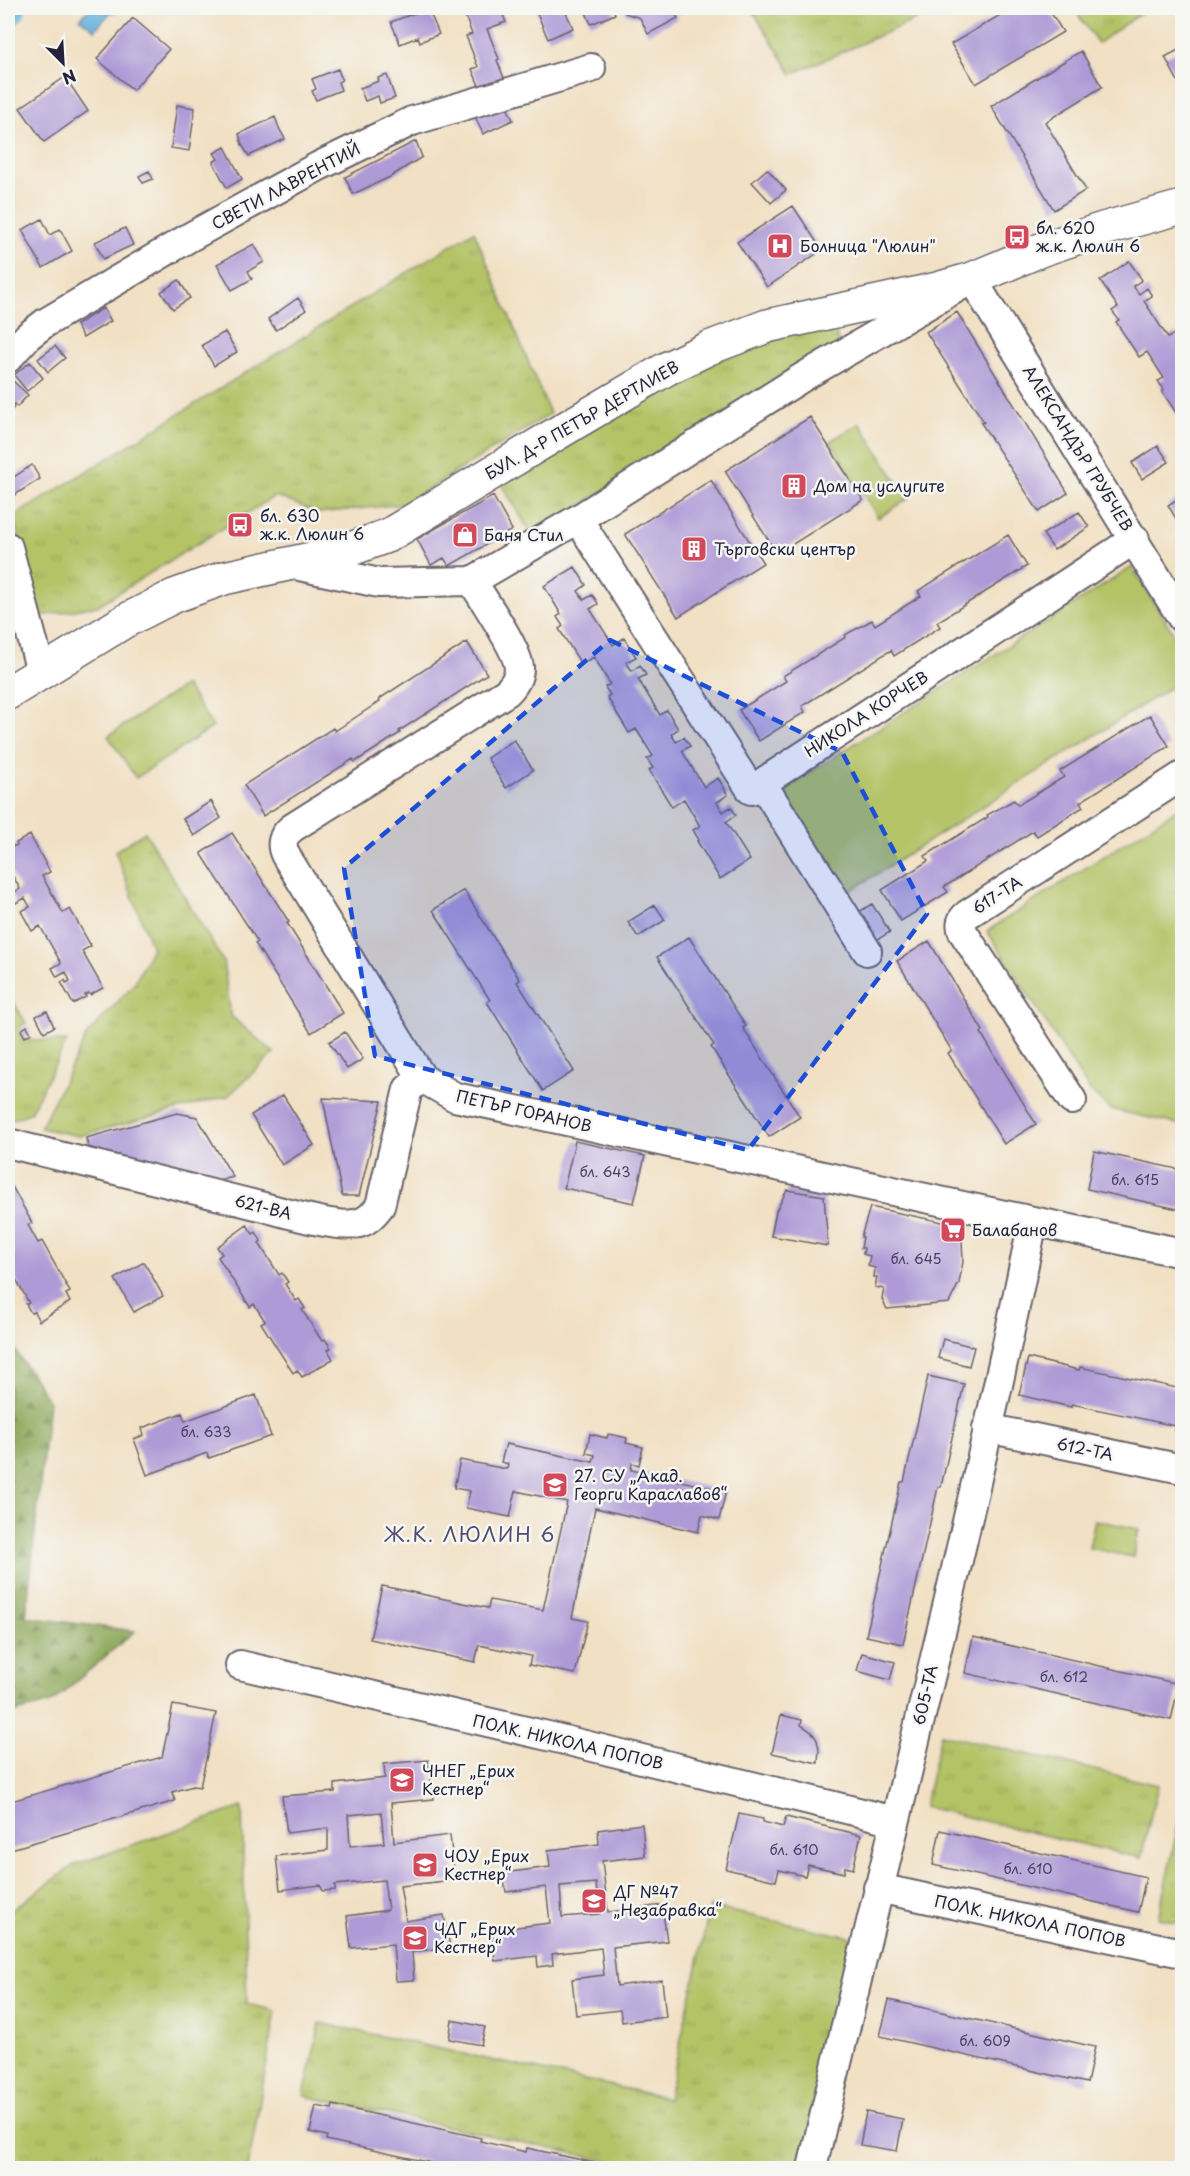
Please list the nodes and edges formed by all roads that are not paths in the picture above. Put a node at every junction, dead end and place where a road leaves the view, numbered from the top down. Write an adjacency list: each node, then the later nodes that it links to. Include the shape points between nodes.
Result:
1 (591, 68): 4 (street, СВЕТИ ЛАВРЕНТИЙ, via 412,122 318,166 45,323)
2 (1182, 207): 3 (main road, БУЛ. Д-Р ПЕТЪР ДЕРТЛИЕВ, via 1043,249)
3 (972, 279): 5 (street, via 803,377); 6 (street, АЛЕКСАНДЪР ГРУБЧЕВ); 8 (main road, БУЛ. Д-Р ПЕТЪР ДЕРТЛИЕВ, via 767,326 709,348 666,369 389,535 344,552)
4 (8, 358)
5 (578, 519): 9 (street); 14 (street)
6 (1135, 539): 10 (street, АЛЕКСАНДЪР ГРУБЧЕВ); 15 (street, НИКОЛА КОРЧЕВ, via 765,781 765,788)
7 (8, 547): 11 (street)
8 (294, 564): 9 (street, via 379,582); 11 (main road, БУЛ. Д-Р ПЕТЪР ДЕРТЛИЕВ, via 224,578 174,596)
9 (472, 581): 16 (street, ПЕТЪР ГОРАНОВ, via 515,654 519,670 513,686 292,828 282,844)
10 (1182, 618)
11 (41, 672): 12 (main road, БУЛ. Д-Р ПЕТЪР ДЕРТЛИЕВ)
12 (8, 693)
13 (1182, 776): 17 (street, 617-ТА, via 962,920 963,932)
14 (751, 790)
15 (867, 951)
16 (422, 1078): 18 (street, 621-ВА, via 408,1089 380,1206 373,1215 354,1225); 19 (street, ПЕТЪР ГОРАНОВ, via 455,1097)
17 (1072, 1100)
18 (8, 1146)
19 (1033, 1221): 20 (street, ПЕТЪР ГОРАНОВ); 21 (street, 605-ТА)
20 (1182, 1253)
21 (987, 1428): 22 (street, 612-ТА); 24 (street, 605-ТА)
22 (1182, 1469)
23 (240, 1665): 24 (street, ПОЛК. НИКОЛА ПОПОВ)
24 (895, 1821): 25 (street, 605-ТА)
25 (878, 1888): 26 (street, ПОЛК. НИКОЛА ПОПОВ); 27 (street, 605-ТА)
26 (1182, 1953)
27 (812, 2169)

